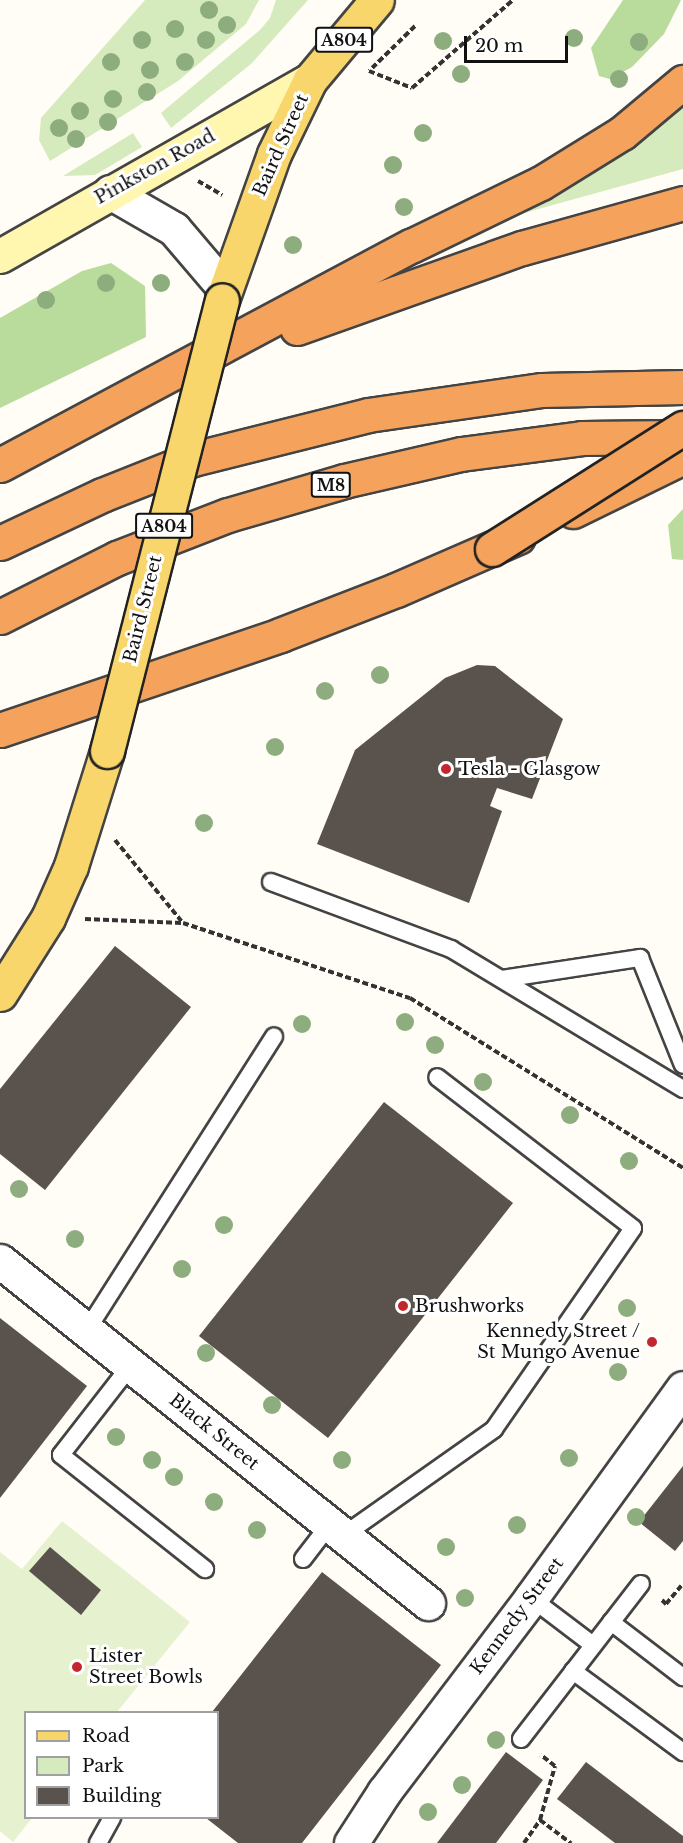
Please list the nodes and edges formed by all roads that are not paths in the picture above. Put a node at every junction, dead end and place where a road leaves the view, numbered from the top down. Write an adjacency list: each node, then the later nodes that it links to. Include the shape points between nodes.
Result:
1 (377, 0): 2 (main road, A804)
2 (310, 80): 4 (street, Pinkston Road); 7 (main road, Baird Street / A804, via 274,153)
3 (683, 82): 9 (highway, via 622,133 541,183 411,246)
4 (110, 192): 6 (street, Pinkston Road); 7 (street, via 174,229)
5 (683, 203): 9 (highway, via 421,281 300,326)
6 (0, 256)
7 (223, 295): 20 (main road, Baird Street / A804, bridge, via 90,809 48,918)
8 (683, 387): 14 (highway, via 542,390 368,415 194,459 102,495)
9 (101, 410): 13 (highway)
10 (683, 428): 15 (highway, bridge)
11 (683, 437): 16 (highway, M8, via 582,438 460,454 344,481 228,515 117,558)
12 (683, 457): 15 (highway, bridge)
13 (0, 465)
14 (0, 543)
15 (492, 549): 17 (highway, via 280,634)
16 (0, 617)
17 (0, 730)
18 (271, 882): 19 (lane, via 451,949)
19 (502, 979): 22 (lane, via 640,958); 24 (lane)
20 (0, 994)
21 (274, 1037): 26 (lane)
22 (683, 1065)
23 (437, 1077): 29 (lane, via 633,1228 494,1429)
24 (683, 1089)
25 (0, 1261): 26 (street, Black Street)
26 (87, 1330): 27 (street, Black Street)
27 (131, 1365): 29 (street, Black Street); 31 (lane, via 60,1455)
28 (683, 1388): 33 (street, Kennedy Street)
29 (337, 1529): 30 (lane); 34 (street, Black Street)
30 (303, 1559)
31 (205, 1569)
32 (641, 1584): 35 (lane)
33 (531, 1598): 36 (lane); 43 (street, Kennedy Street, via 384,1792)
34 (428, 1603)
35 (611, 1622): 36 (lane); 38 (lane)
36 (593, 1645): 37 (lane)
37 (573, 1671): 39 (lane); 40 (lane)
38 (683, 1677)
39 (521, 1739)
40 (683, 1752)
41 (111, 1819): 42 (lane)
42 (98, 1843)
43 (351, 1843)

